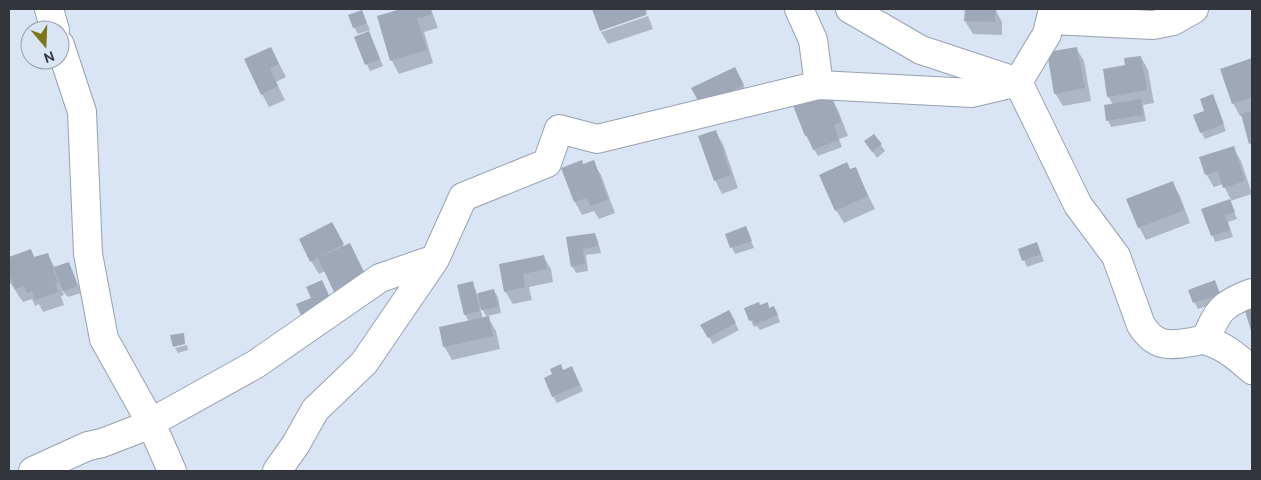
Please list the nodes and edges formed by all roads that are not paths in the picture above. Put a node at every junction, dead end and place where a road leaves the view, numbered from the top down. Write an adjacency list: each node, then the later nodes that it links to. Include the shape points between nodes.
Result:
1 (799, 9): 7 (street, via 813,40)
2 (850, 9): 6 (street, via 921,50)
3 (1194, 9): 4 (street, via 1174,21 1153,25)
4 (1052, 14): 6 (street, via 1047,34)
5 (68, 70): 12 (street, via 82,112 88,254 104,339)
6 (1018, 82): 7 (street, via 972,93); 10 (street, via 1078,206 1116,256 1141,325 1148,335 1158,342 1172,345)
7 (819, 85): 8 (street, via 597,139 559,129 547,163 463,197)
8 (435, 259): 12 (street, via 380,278 256,364); 15 (street, via 364,363 315,410)
9 (1252, 293): 10 (street, via 1224,306)
10 (1205, 340): 11 (street, via 1227,349)
11 (1252, 370)
12 (151, 423): 13 (street); 14 (street)
13 (33, 471)
14 (172, 471)
15 (277, 471)

